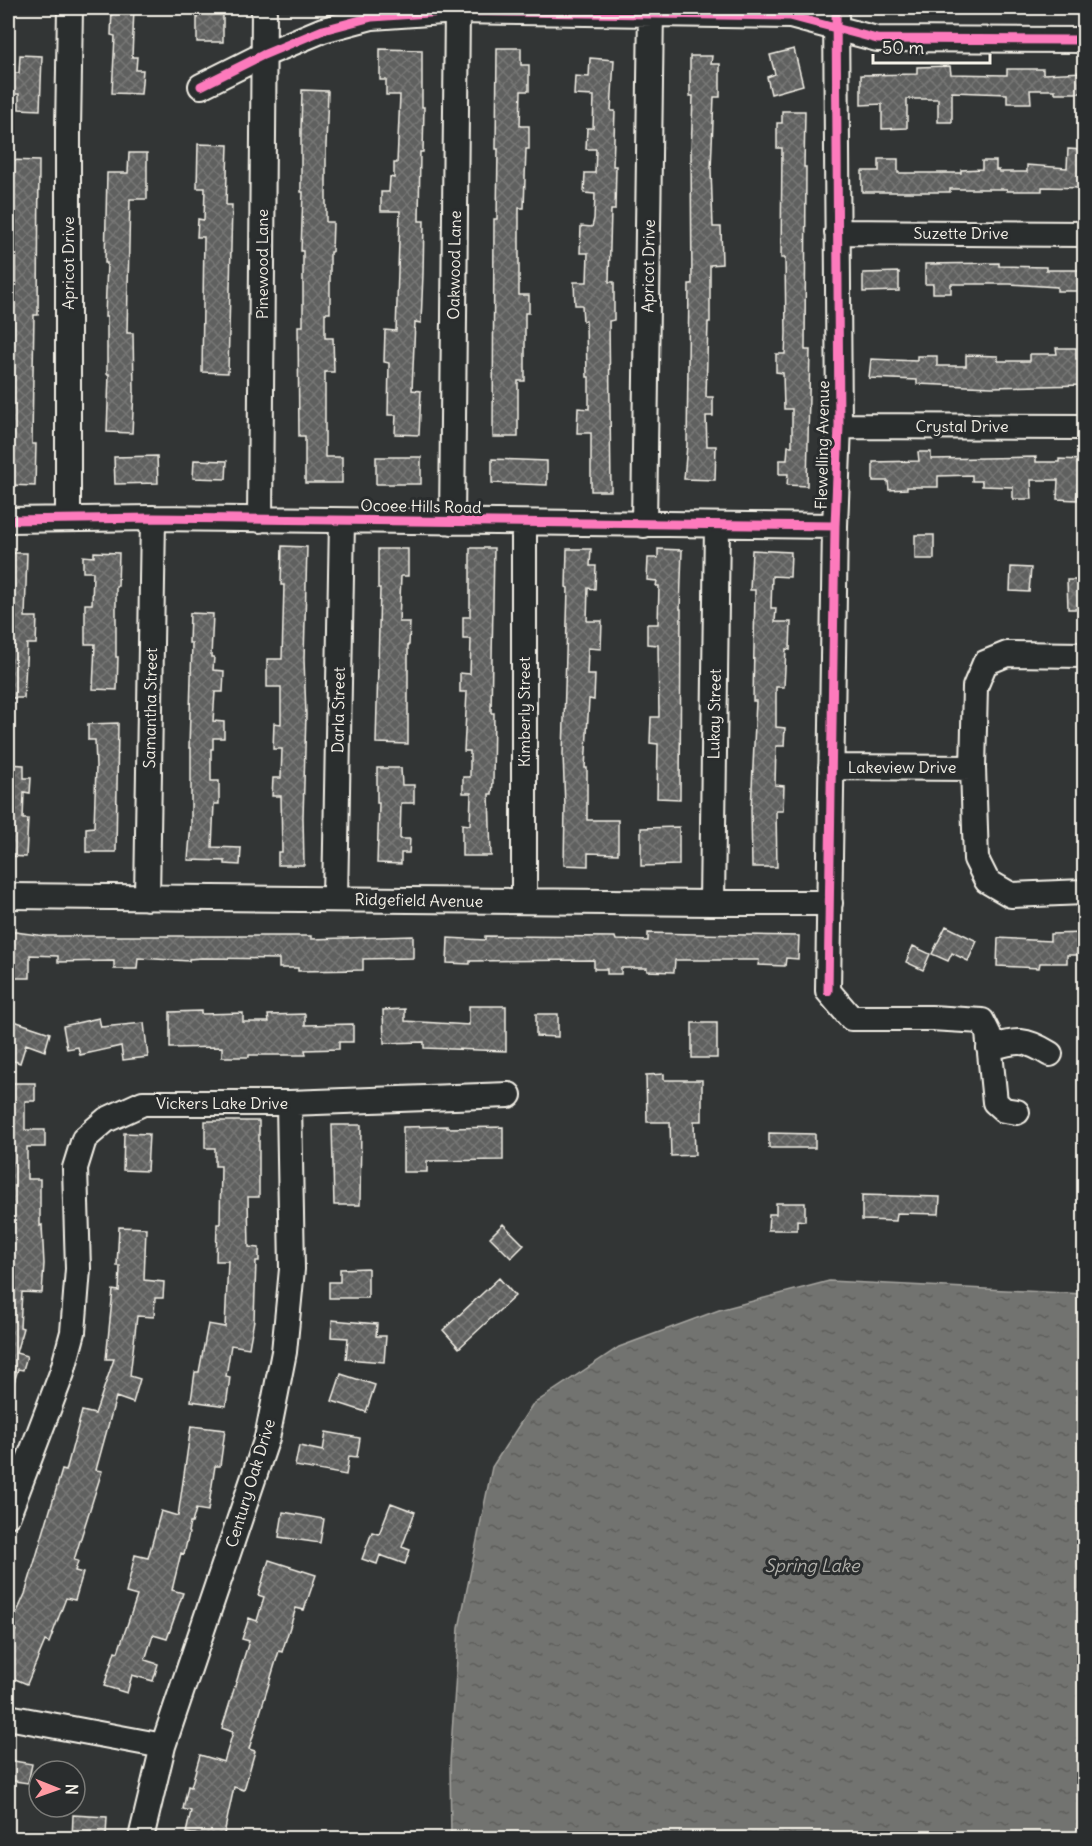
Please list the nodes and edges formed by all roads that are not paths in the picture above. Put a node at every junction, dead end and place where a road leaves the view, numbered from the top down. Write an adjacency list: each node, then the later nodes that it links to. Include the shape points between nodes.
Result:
1 (70, 8): 15 (street, Apricot Drive)
2 (264, 8): 7 (street, Pinewood Lane)
3 (457, 9): 4 (street); 7 (street, via 372,17 323,30); 18 (street, Oakwood Lane)
4 (651, 11): 5 (street); 20 (street, Apricot Drive)
5 (836, 18): 6 (street, via 877,39); 9 (street, Flewelling Avenue)
6 (1084, 40)
7 (263, 55): 8 (street); 16 (street, Pinewood Lane)
8 (201, 86)
9 (837, 232): 10 (street, Suzette Drive); 11 (street, Flewelling Avenue)
10 (1084, 234)
11 (839, 426): 12 (street, Crystal Drive); 22 (street, Flewelling Avenue)
12 (1084, 427)
13 (153, 518): 15 (street, Ocoee Hills Road); 16 (street, Ocoee Hills Road); 28 (street, Samantha Street)
14 (8, 519): 15 (street, Ocoee Hills Road)
15 (68, 519)
16 (260, 520): 17 (street, Ocoee Hills Road)
17 (342, 520): 18 (street, Ocoee Hills Road); 29 (street, Darla Street)
18 (452, 522): 19 (street, Ocoee Hills Road)
19 (524, 523): 20 (street, Ocoee Hills Road); 30 (street, Kimberly Street)
20 (644, 525): 21 (street, Ocoee Hills Road)
21 (717, 525): 22 (street, Ocoee Hills Road); 31 (street, Lukay Street)
22 (835, 526): 24 (street, Flewelling Avenue)
23 (1084, 655): 25 (street, Lakeview Drive, via 1007,654 985,663 975,687)
24 (831, 767): 25 (street, Lakeview Drive); 32 (street, Flewelling Avenue)
25 (973, 768): 26 (street, Lakeview Drive, via 976,858 987,880 1011,895)
26 (1084, 892)
27 (8, 896): 28 (street, Ridgefield Avenue)
28 (147, 898): 29 (street, Ridgefield Avenue)
29 (335, 899): 30 (street, Ridgefield Avenue)
30 (524, 901): 31 (street, Ridgefield Avenue)
31 (712, 903): 32 (street, Ridgefield Avenue)
32 (830, 903): 33 (street, Flewelling Avenue, via 828,991 851,1018 982,1021)
33 (989, 1048): 34 (street, via 1028,1042); 37 (street, via 995,1102 1004,1110)
34 (1050, 1054)
35 (509, 1095): 36 (street, Vickers Lake Drive)
36 (289, 1103): 38 (street, Vickers Lake Drive, via 144,1103 106,1120 84,1139 75,1168 78,1269 73,1332 62,1373); 40 (street, Century Oak Drive, via 292,1269 284,1352 267,1438)
37 (1017, 1112)
38 (8, 1515)
39 (8, 1718): 40 (street)
40 (164, 1746): 41 (street, Century Oak Drive)
41 (141, 1839)

